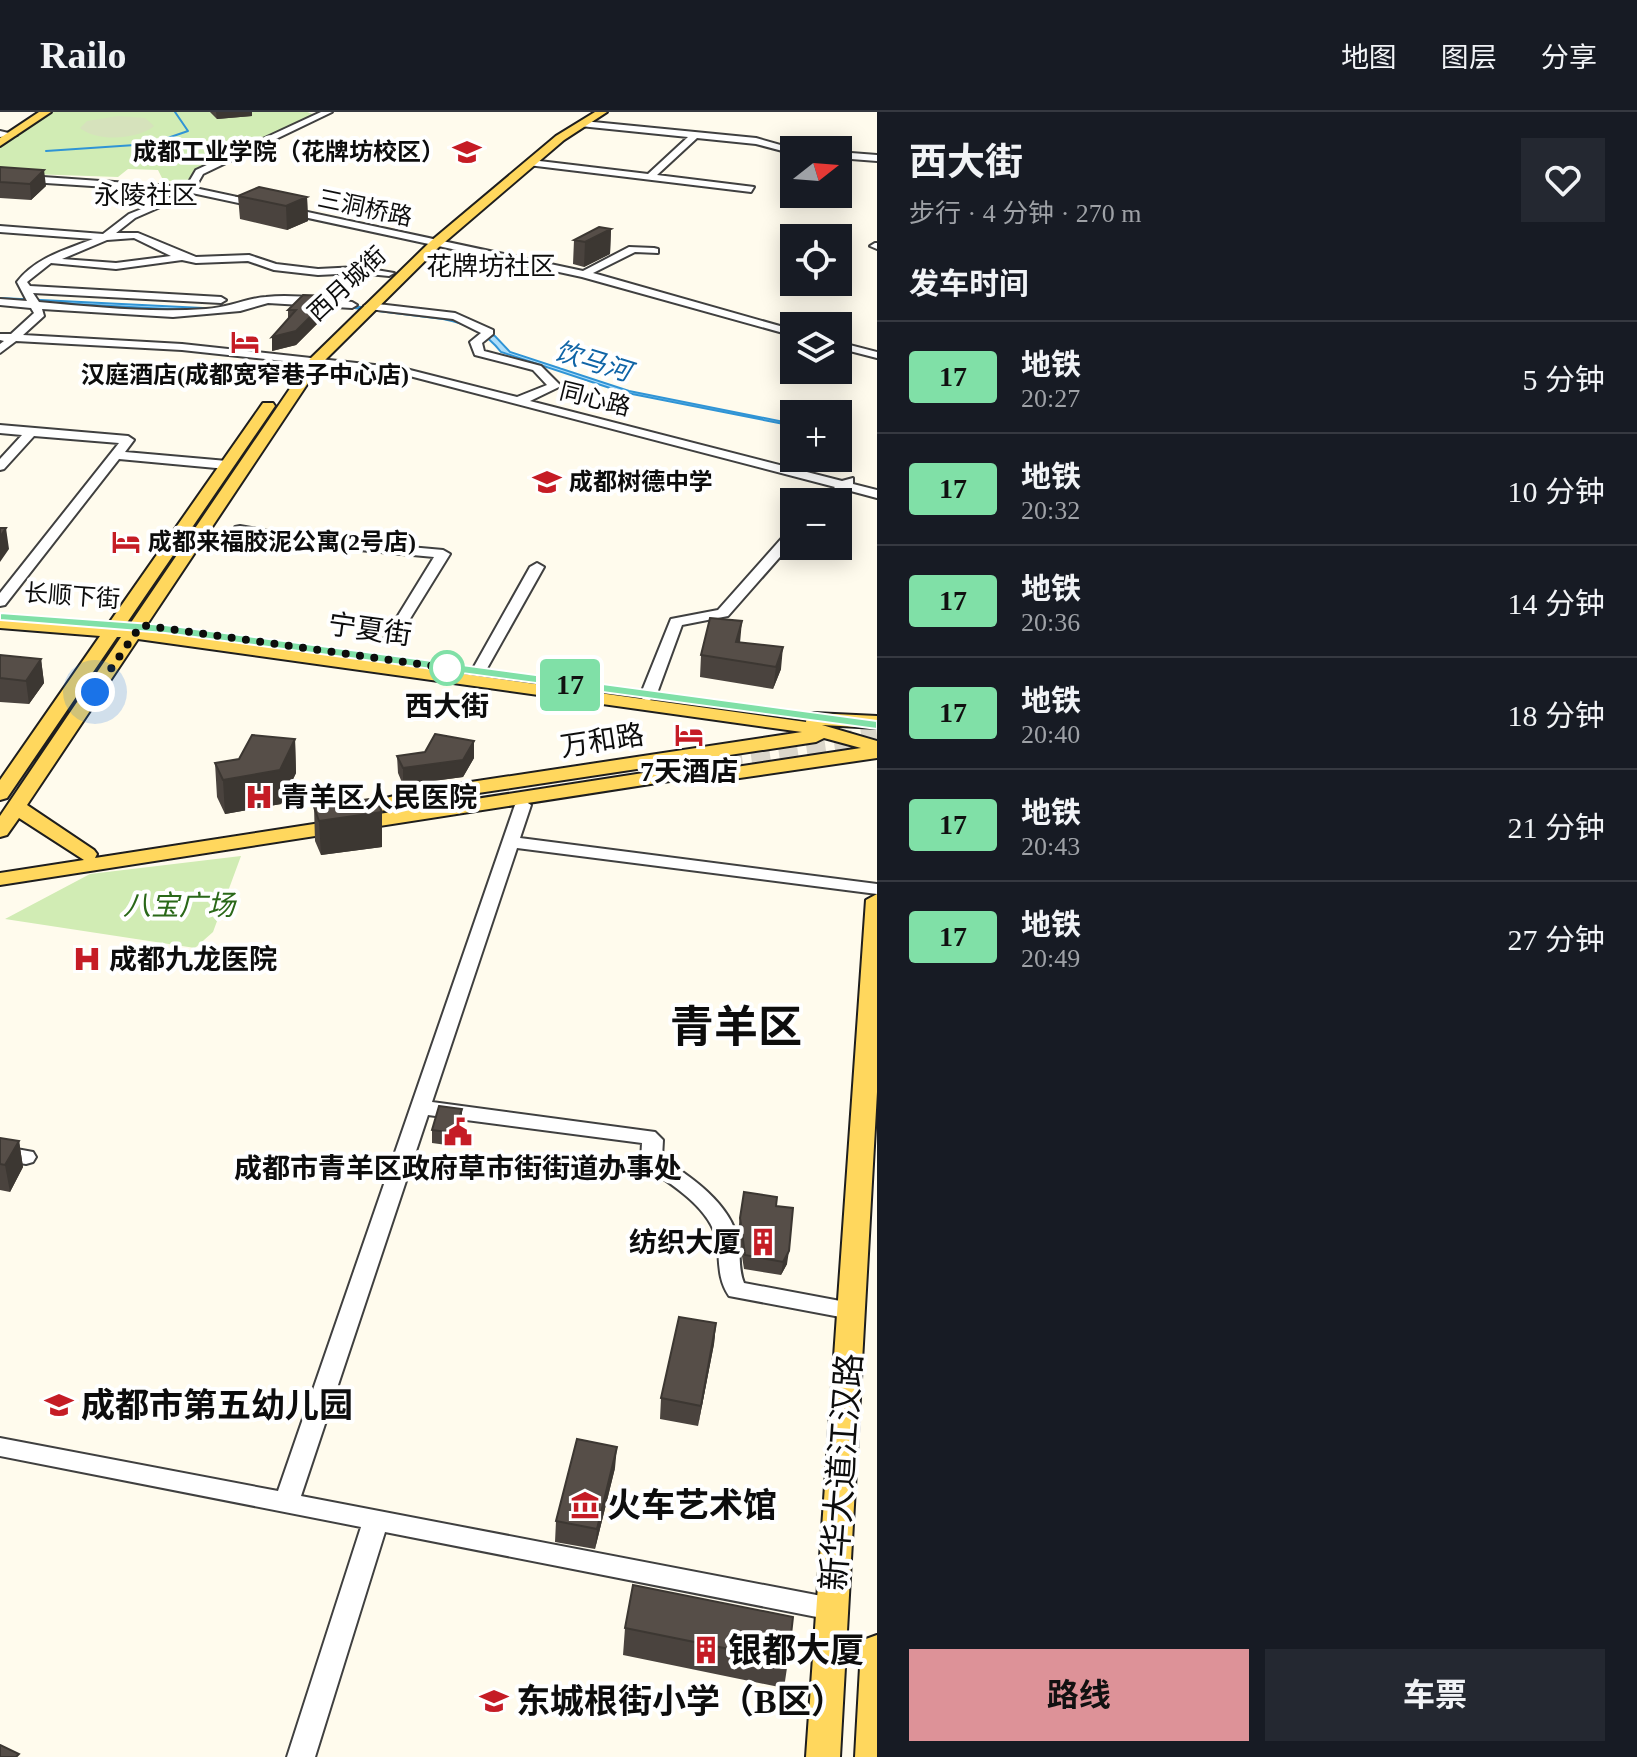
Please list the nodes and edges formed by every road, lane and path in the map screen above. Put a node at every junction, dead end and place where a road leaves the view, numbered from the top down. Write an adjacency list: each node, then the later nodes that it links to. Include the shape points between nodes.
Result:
1 (39, 112): 7 (main road)
2 (46, 112): 7 (main road)
3 (327, 112): 15 (street, via 199,172)
4 (602, 112): 5 (main road)
5 (585, 118): 6 (street); 11 (main road); 18 (main road, via 514,163)
6 (696, 134): 8 (street); 13 (street)
7 (4, 137)
8 (780, 147)
9 (852, 156): 10 (street)
10 (877, 158)
11 (531, 163): 13 (street); 18 (main road)
12 (0, 177): 15 (street, 三洞桥路)
13 (650, 177): 14 (street)
14 (751, 189)
15 (191, 191): 17 (street, via 132,216); 18 (street, 三洞桥路)
16 (0, 229): 17 (street)
17 (105, 237): 20 (street, via 135,235); 21 (street)
18 (430, 242): 22 (main road, 西月城街); 23 (street, 三洞桥路); 28 (main road, 西月城街)
19 (654, 251): 23 (street, via 633,249)
20 (182, 257): 21 (street, via 116,266); 22 (street, via 249,258 318,272)
21 (47, 261): 24 (street, via 22,282)
22 (389, 273): 27 (main road, 西月城街)
23 (584, 274): 29 (street, 三洞桥路)
24 (32, 298): 25 (street); 26 (street); 27 (street, via 136,311 224,313 291,299); 31 (street, via 40,314)
25 (221, 300)
26 (0, 302)
27 (352, 305): 35 (main road, 西月城街)
28 (369, 306): 35 (main road, 西月城街); 36 (street, via 455,316 487,335 476,342 479,353 537,368 555,386)
29 (780, 329)
30 (0, 336): 31 (street)
31 (15, 336): 33 (street); 35 (street, via 183,343)
32 (852, 349): 34 (street)
33 (0, 350)
34 (877, 355)
35 (309, 360): 36 (street, via 408,371); 40 (main road); 42 (street, 同心路, via 402,371); 53 (main road)
36 (521, 400): 42 (street)
37 (0, 429): 38 (street)
38 (31, 432): 39 (street, via 128,440); 41 (street)
39 (116, 455): 40 (street); 50 (street)
40 (227, 465): 53 (main road)
41 (0, 466)
42 (846, 483): 43 (street); 44 (street, 同心路)
43 (841, 488)
44 (877, 491)
45 (240, 530): 46 (street)
46 (279, 537)
47 (343, 545): 54 (street, via 443,554)
48 (780, 549): 56 (street, via 723,613 676,622)
49 (537, 567): 55 (street)
50 (0, 602)
51 (0, 615): 53 (main road, 长顺下街)
52 (0, 623): 53 (main road, 长顺下街)
53 (127, 628): 55 (main road, 宁夏街); 58 (main road, 宁夏街); 61 (main road); 62 (main road)
54 (390, 640)
55 (478, 672): 56 (main road, 宁夏街)
56 (648, 696): 57 (main road, 宁夏街)
57 (877, 725): 58 (main road, 万和路)
58 (834, 734): 59 (main road, 宁夏街); 64 (main road, 万和路, via 418,796)
59 (877, 749): 63 (main road, 万和路)
60 (725, 762): 64 (main road, 万和路)
61 (7, 773): 62 (main road)
62 (8, 800): 65 (main road); 67 (main road)
63 (523, 805): 64 (main road, 万和路, via 437,818); 66 (street)
64 (339, 821): 67 (main road, 万和路); 69 (main road, 万和路)
65 (0, 831)
66 (511, 842): 70 (street); 72 (street)
67 (87, 854): 68 (main road, 万和路)
68 (0, 868)
69 (0, 879)
70 (877, 889)
71 (877, 900): 75 (main road, 新华大道江汉路)
72 (420, 1107): 75 (street, via 648,1137 653,1140 651,1161 707,1206 726,1235 737,1290); 77 (street)
73 (0, 1153): 74 (street)
74 (26, 1157)
75 (851, 1311): 79 (main road, 新华大道江汉路)
76 (0, 1447): 77 (street)
77 (286, 1503): 78 (street)
78 (376, 1520): 79 (street); 81 (street)
79 (832, 1609): 82 (main road, 新华大道江汉路)
80 (877, 1649): 83 (main road)
81 (301, 1757)
82 (823, 1757)
83 (872, 1757)

